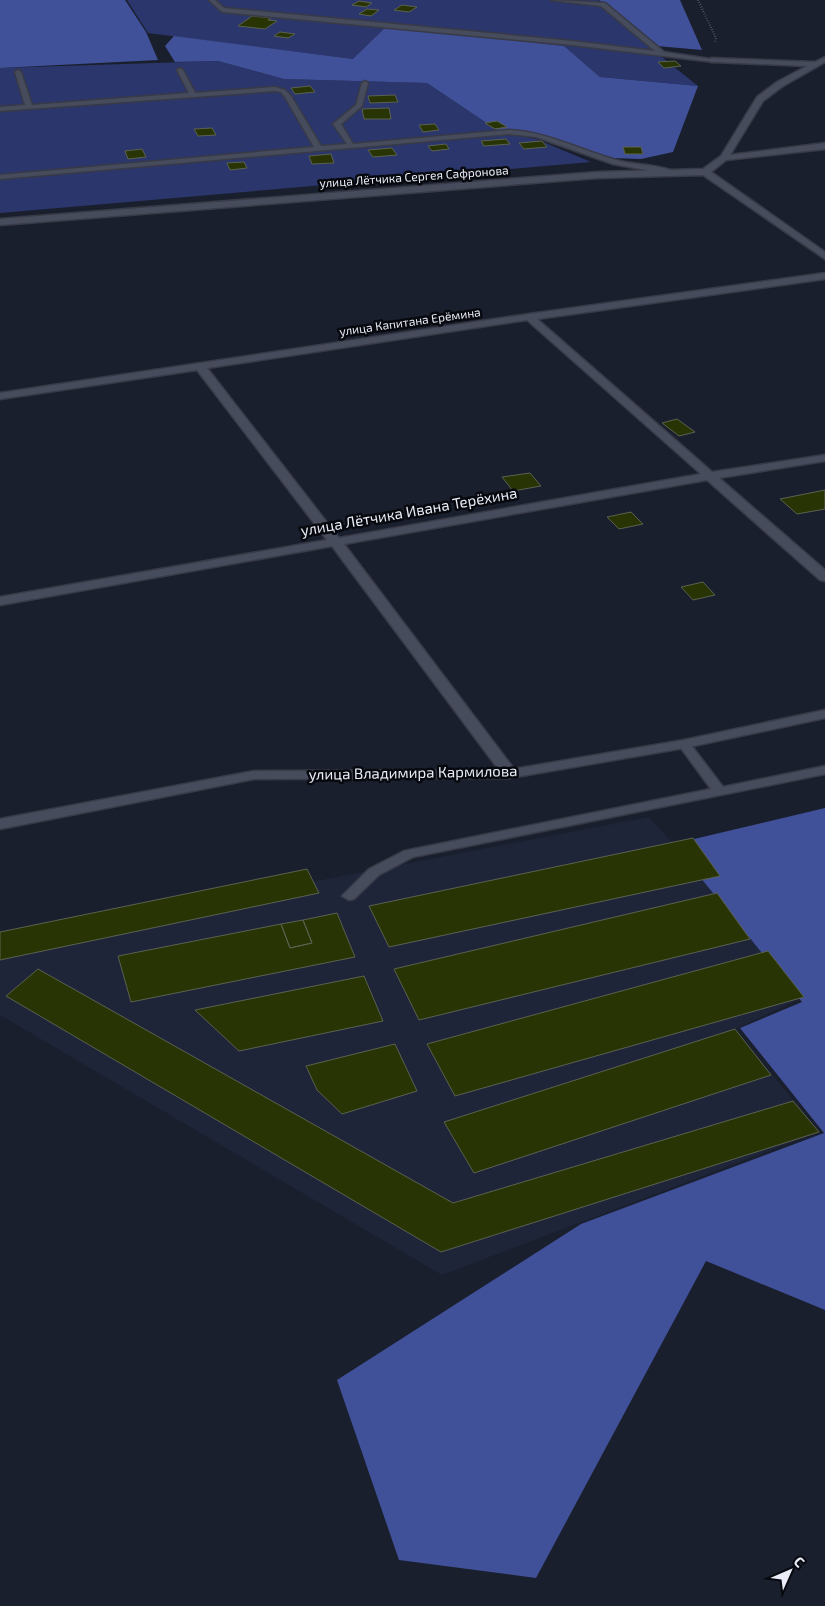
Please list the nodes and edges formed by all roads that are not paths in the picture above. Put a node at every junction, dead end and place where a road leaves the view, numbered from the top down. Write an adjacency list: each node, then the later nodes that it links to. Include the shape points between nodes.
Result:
1 (212, 0): 3 (lane, via 222,10)
2 (554, 0): 3 (lane, via 603,4)
3 (662, 54): 4 (lane)
4 (714, 60): 6 (street)
5 (825, 60): 6 (street)
6 (820, 64): 16 (street, via 780,84 760,99)
7 (180, 70): 10 (lane)
8 (18, 72): 11 (lane)
9 (365, 83): 14 (lane, via 359,106 337,124)
10 (193, 94): 11 (lane); 15 (lane, via 266,89 283,91)
11 (29, 107): 12 (lane)
12 (0, 110)
13 (825, 146): 16 (street)
14 (352, 147): 15 (lane); 18 (lane, via 524,132 550,137 616,162)
15 (319, 150): 19 (lane)
16 (724, 158): 17 (street)
17 (705, 172): 18 (street, улица Лётчика Сергея Сафронова); 21 (street)
18 (673, 173): 20 (street, улица Лётчика Сергея Сафронова, via 598,175)
19 (0, 177)
20 (0, 222)
21 (825, 256)
22 (825, 276): 23 (street, улица Капитана Ерёмина)
23 (529, 317): 24 (street, улица Капитана Ерёмина); 27 (street)
24 (200, 366): 25 (street, улица Капитана Ерёмина); 28 (street)
25 (0, 396)
26 (825, 458): 27 (street, улица Лётчика Ивана Терёхина)
27 (709, 476): 28 (street, улица Лётчика Ивана Терёхина); 29 (street)
28 (335, 541): 30 (street, улица Лётчика Ивана Терёхина); 34 (street)
29 (825, 577)
30 (0, 600)
31 (825, 714): 32 (street, улица Владимира Кармилова)
32 (684, 744): 34 (street, улица Владимира Кармилова); 35 (lane)
33 (825, 770): 35 (lane)
34 (510, 774): 36 (street, улица Владимира Кармилова, via 254,776)
35 (720, 792): 37 (lane, via 409,854 374,872)
36 (0, 824)
37 (349, 896)

